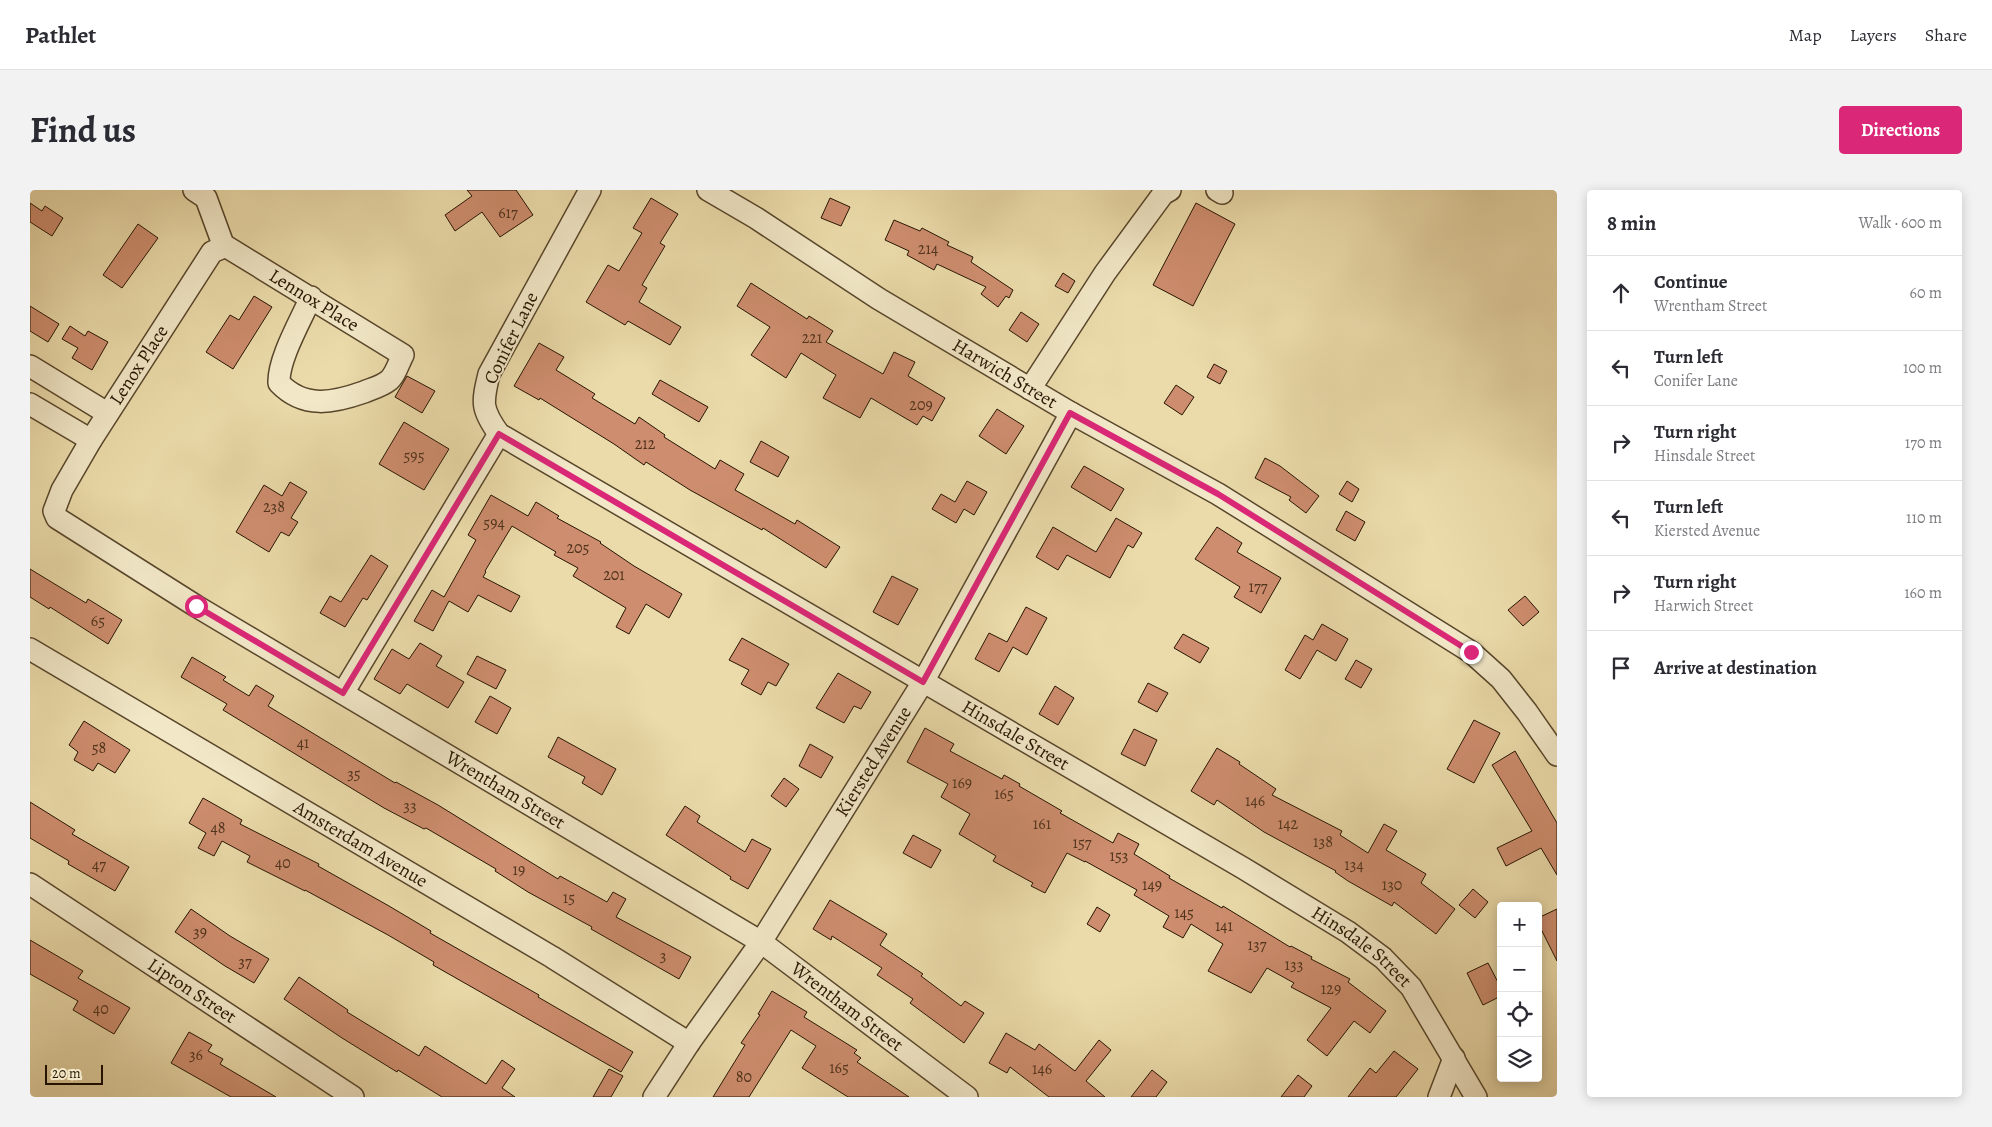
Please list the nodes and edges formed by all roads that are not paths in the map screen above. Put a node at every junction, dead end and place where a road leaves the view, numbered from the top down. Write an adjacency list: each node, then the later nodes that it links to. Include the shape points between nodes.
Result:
1 (194, 190): 5 (street, via 206,198)
2 (590, 190): 12 (street, Conifer Lane, via 489,374 484,395 485,416)
3 (708, 190): 8 (street, Harwich Street)
4 (1170, 190): 8 (street, via 1163,194 1105,273)
5 (224, 247): 6 (street, Lennox Place); 10 (street, Lenox Place, via 212,252)
6 (311, 297): 6 (street, Lennox Place, via 403,355 389,381 343,400 322,402 297,398 286,391 279,383 278,375)
7 (30, 366): 10 (street)
8 (1030, 389): 11 (street, Harwich Street)
9 (30, 404): 13 (street)
10 (107, 413): 13 (street, Lenox Place)
11 (1070, 413): 16 (street, Kiersted Avenue); 18 (street, Harwich Street, via 1218,494 1471,652 1501,680)
12 (499, 434): 16 (street, Hinsdale Street); 17 (street)
13 (91, 440): 14 (street, Lenox Place)
14 (62, 490): 17 (street, Wrentham Street, via 54,511 57,518 196,606)
15 (30, 649): 21 (street, Amsterdam Avenue, via 552,956)
16 (923, 682): 20 (street, Kiersted Avenue); 22 (street, Hinsdale Street, via 1348,932 1383,958 1411,987)
17 (343, 693): 20 (street, Wrentham Street)
18 (1557, 755)
19 (30, 884): 23 (street, Lipton Street)
20 (761, 942): 21 (street, Kiersted Avenue); 25 (street, Wrentham Street)
21 (689, 1043): 24 (street, Kiersted Avenue)
22 (1454, 1058): 26 (street); 27 (street, Hinsdale Street)
23 (353, 1097)
24 (654, 1097)
25 (967, 1097)
26 (1439, 1097)
27 (1476, 1097)

